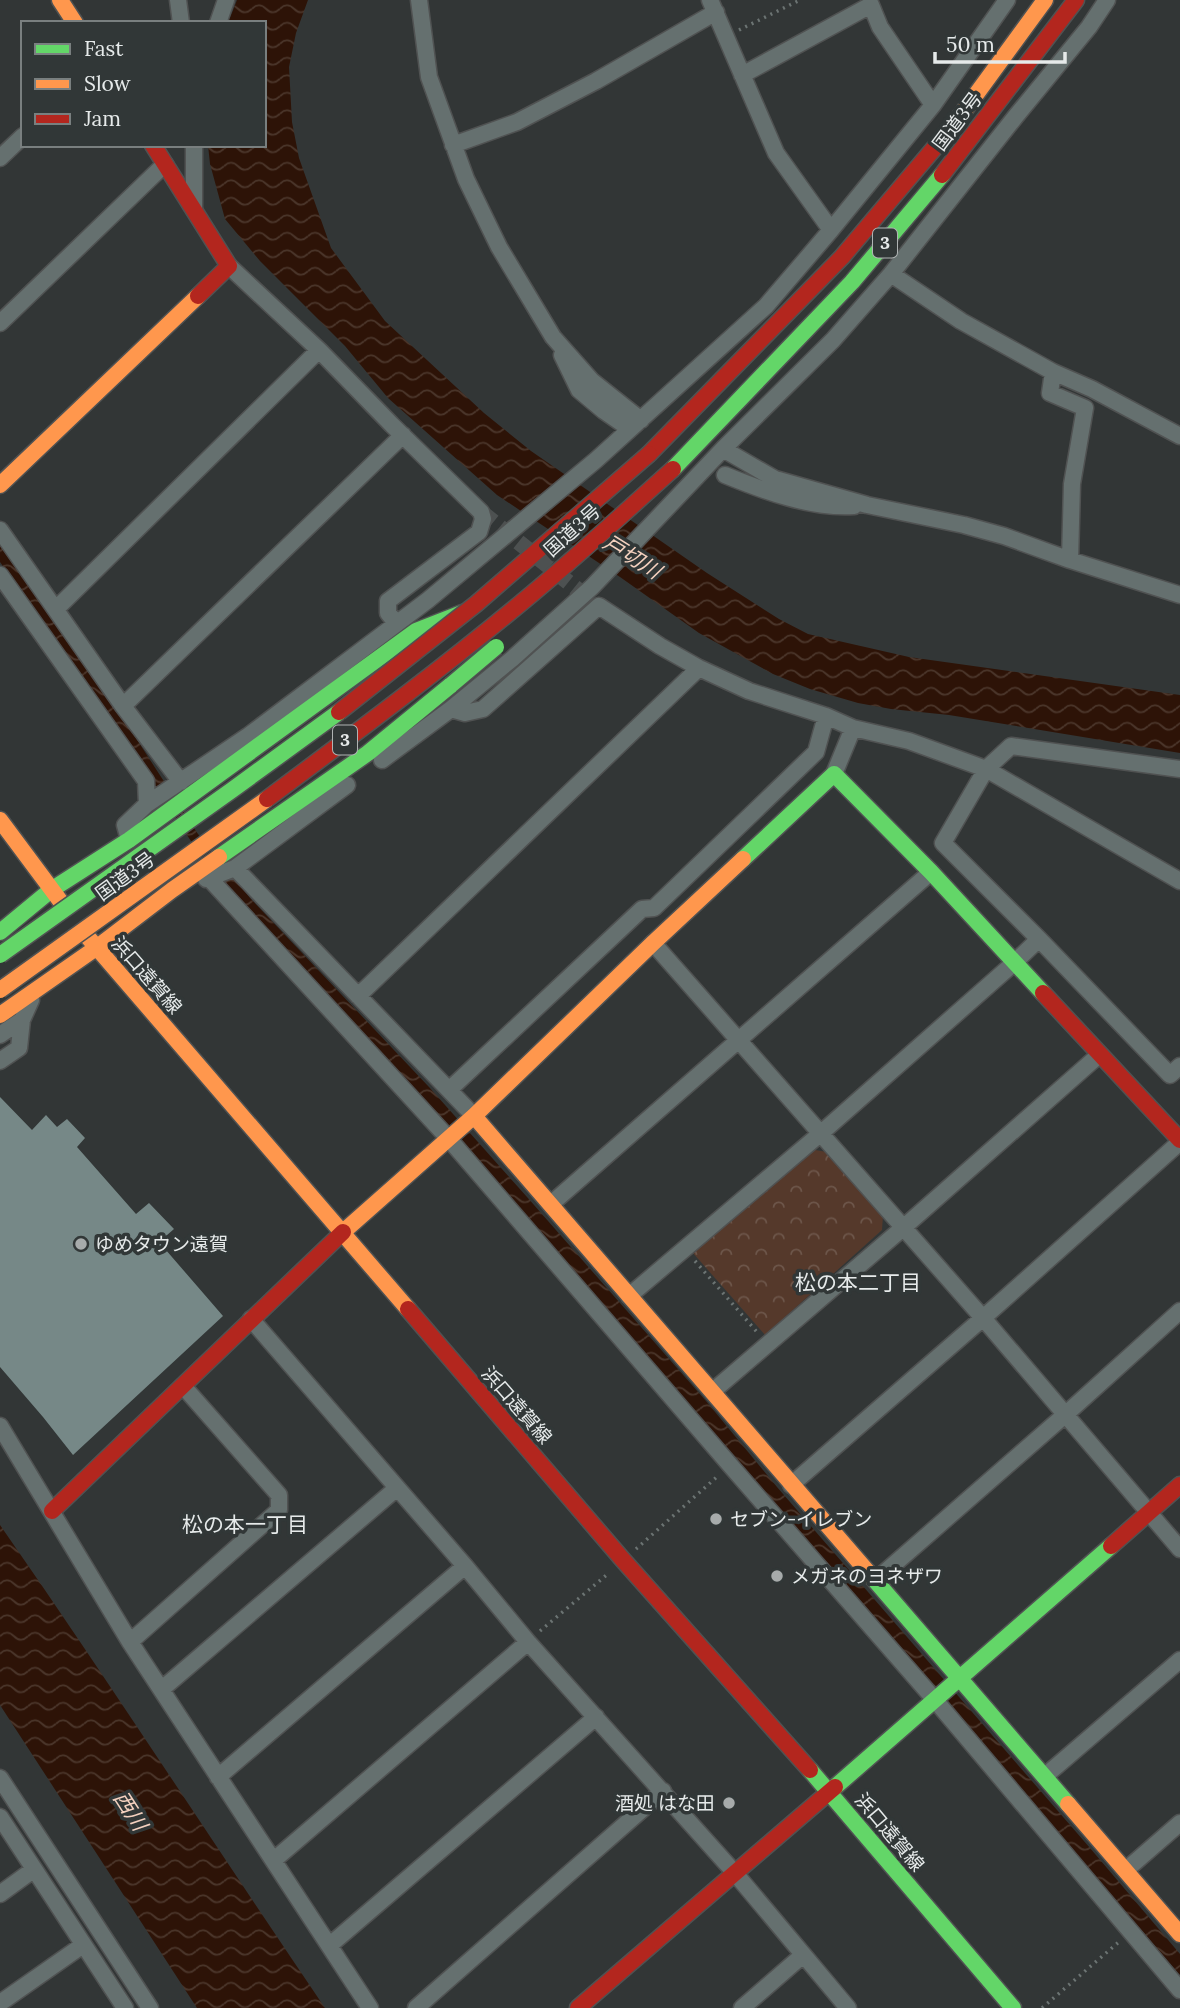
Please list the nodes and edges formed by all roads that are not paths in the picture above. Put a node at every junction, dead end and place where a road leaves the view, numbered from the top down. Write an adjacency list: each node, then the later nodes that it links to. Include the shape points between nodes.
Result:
1 (60, 0): 10 (main road)
2 (178, 0): 11 (street)
3 (226, 0): 12 (street)
4 (419, 0): 16 (street, via 429,77)
5 (1007, 0): 14 (street)
6 (1045, 0): 41 (main road, 国道3号 / 3, bridge, via 945,137 842,257 649,454)
7 (1076, 0): 32 (main road, 国道3号 / 3, via 953,162 860,272)
8 (1107, 0): 24 (street)
9 (713, 6): 13 (street); 16 (street, via 596,81 517,122)
10 (74, 21)
11 (181, 21)
12 (219, 21)
13 (742, 75): 14 (street, via 870,5); 22 (street, via 776,153)
14 (933, 105): 22 (street)
15 (21, 138): 19 (street)
16 (453, 145): 28 (street, via 499,247 553,337)
17 (154, 147): 20 (main road)
18 (194, 147): 21 (street)
19 (0, 158)
20 (164, 164): 21 (main road); 25 (street)
21 (194, 211): 23 (main road)
22 (831, 230): 28 (street, via 766,306)
23 (229, 266): 26 (street); 34 (main road)
24 (891, 274): 27 (street, via 961,321); 31 (street, via 833,340)
25 (0, 323)
26 (320, 350): 29 (street); 40 (street)
27 (1053, 372): 30 (street); 37 (street, via 1050,393 1085,408 1072,484)
28 (634, 423): 43 (street, via 515,529)
29 (403, 435): 43 (street, via 483,519 479,532 388,601 388,613); 46 (street)
30 (1180, 436)
31 (723, 449): 35 (street, via 775,479); 47 (street, via 592,587)
32 (667, 474): 42 (main road, bridge); 69 (main road, 国道3号 / 3, bridge, via 516,608 365,725)
33 (725, 475): 35 (street, via 765,491 835,508)
34 (0, 485)
35 (867, 505): 37 (street, via 964,525)
36 (0, 530): 40 (street)
37 (1070, 560): 39 (street)
38 (0, 575): 54 (street, via 146,781)
39 (1180, 595)
40 (56, 609): 46 (street)
41 (467, 611): 56 (main road, bridge, via 416,631); 67 (main road, 国道3号 / 3, bridge, via 316,728)
42 (535, 612)
43 (396, 623): 53 (street)
44 (508, 638): 62 (main road, bridge, via 368,753)
45 (699, 668): 47 (street, via 599,606 483,709 466,713); 48 (street, via 748,691); 71 (street)
46 (123, 706): 53 (street)
47 (451, 709): 57 (street)
48 (825, 716): 49 (street); 79 (street, via 816,752 654,908 642,909)
49 (853, 728): 50 (street, via 909,741); 52 (street)
50 (986, 769): 51 (street, via 1011,746); 60 (street); 64 (street, via 943,843)
51 (1180, 769)
52 (834, 774): 58 (main road); 65 (main road)
53 (181, 782): 54 (street)
54 (147, 804): 56 (street, via 125,825)
55 (0, 820): 61 (main road, 浜口遠賀線)
56 (129, 840): 61 (main road)
57 (234, 868): 59 (street); 71 (street)
58 (930, 872): 68 (main road); 75 (street)
59 (209, 878): 62 (street); 82 (street)
60 (1180, 881)
61 (51, 890): 63 (main road); 66 (main road, 浜口遠賀線)
62 (172, 890): 66 (main road)
63 (0, 932)
64 (1039, 939): 68 (street); 78 (street, via 1170,1075)
65 (653, 943): 75 (street); 80 (main road)
66 (96, 948): 70 (main road); 86 (main road, 浜口遠賀線)
67 (0, 955)
68 (1015, 962): 76 (main road); 81 (street)
69 (0, 989)
70 (35, 991): 72 (main road); 73 (street)
71 (358, 996): 79 (street)
72 (0, 1015)
73 (22, 1020): 74 (street); 77 (street, via 19,1048)
74 (0, 1035)
75 (738, 1041): 81 (street); 84 (street)
76 (1099, 1055): 83 (main road); 85 (street)
77 (0, 1060)
78 (1180, 1066)
79 (449, 1090): 80 (street)
80 (474, 1116): 82 (main road); 84 (main road)
81 (820, 1134): 85 (street); 87 (street)
82 (449, 1139): 86 (main road); 108 (street)
83 (1180, 1141): 89 (street)
84 (551, 1204): 87 (main road)
85 (904, 1227): 89 (street); 92 (street)
86 (342, 1233): 90 (main road); 114 (main road, 浜口遠賀線)
87 (629, 1296): 92 (main road)
88 (1180, 1311): 93 (street)
89 (983, 1318): 93 (street); 95 (street)
90 (251, 1319): 91 (main road); 97 (street)
91 (183, 1386): 98 (main road); 103 (street, via 279,1495 279,1510)
92 (713, 1391): 95 (main road)
93 (1066, 1414): 99 (street); 102 (street)
94 (0, 1426): 98 (street)
95 (791, 1485): 102 (main road)
96 (1180, 1485): 99 (main road)
97 (397, 1488): 101 (street); 107 (street)
98 (52, 1511): 103 (street)
99 (1148, 1513): 100 (street); 106 (main road)
100 (1180, 1549)
101 (465, 1566): 104 (street); 111 (street)
102 (876, 1580): 106 (main road)
103 (130, 1642): 107 (street)
104 (528, 1642): 109 (street); 117 (street)
105 (1180, 1660): 110 (street)
106 (961, 1678): 108 (main road); 110 (main road)
107 (162, 1689): 111 (street)
108 (935, 1700): 114 (main road); 126 (street)
109 (596, 1717): 113 (street); 124 (street)
110 (1045, 1776): 119 (main road)
111 (218, 1777): 117 (street)
112 (0, 1778): 129 (street)
113 (663, 1791): 120 (street); 131 (street)
114 (828, 1791): 120 (main road); 135 (main road, 浜口遠賀線)
115 (0, 1817): 118 (street)
116 (1180, 1823): 119 (street)
117 (274, 1860): 124 (street)
118 (33, 1870): 121 (street); 123 (street)
119 (1126, 1870): 122 (main road)
120 (734, 1872): 125 (street); 132 (main road)
121 (0, 1894)
122 (1180, 1934)
123 (83, 1945): 127 (street); 128 (street)
124 (330, 1945): 130 (street)
125 (803, 1955): 133 (street); 134 (street)
126 (1180, 1990)
127 (0, 2003)
128 (125, 2008)
129 (150, 2008)
130 (370, 2008)
131 (416, 2008)
132 (578, 2008)
133 (743, 2008)
134 (848, 2008)
135 (1013, 2008)

